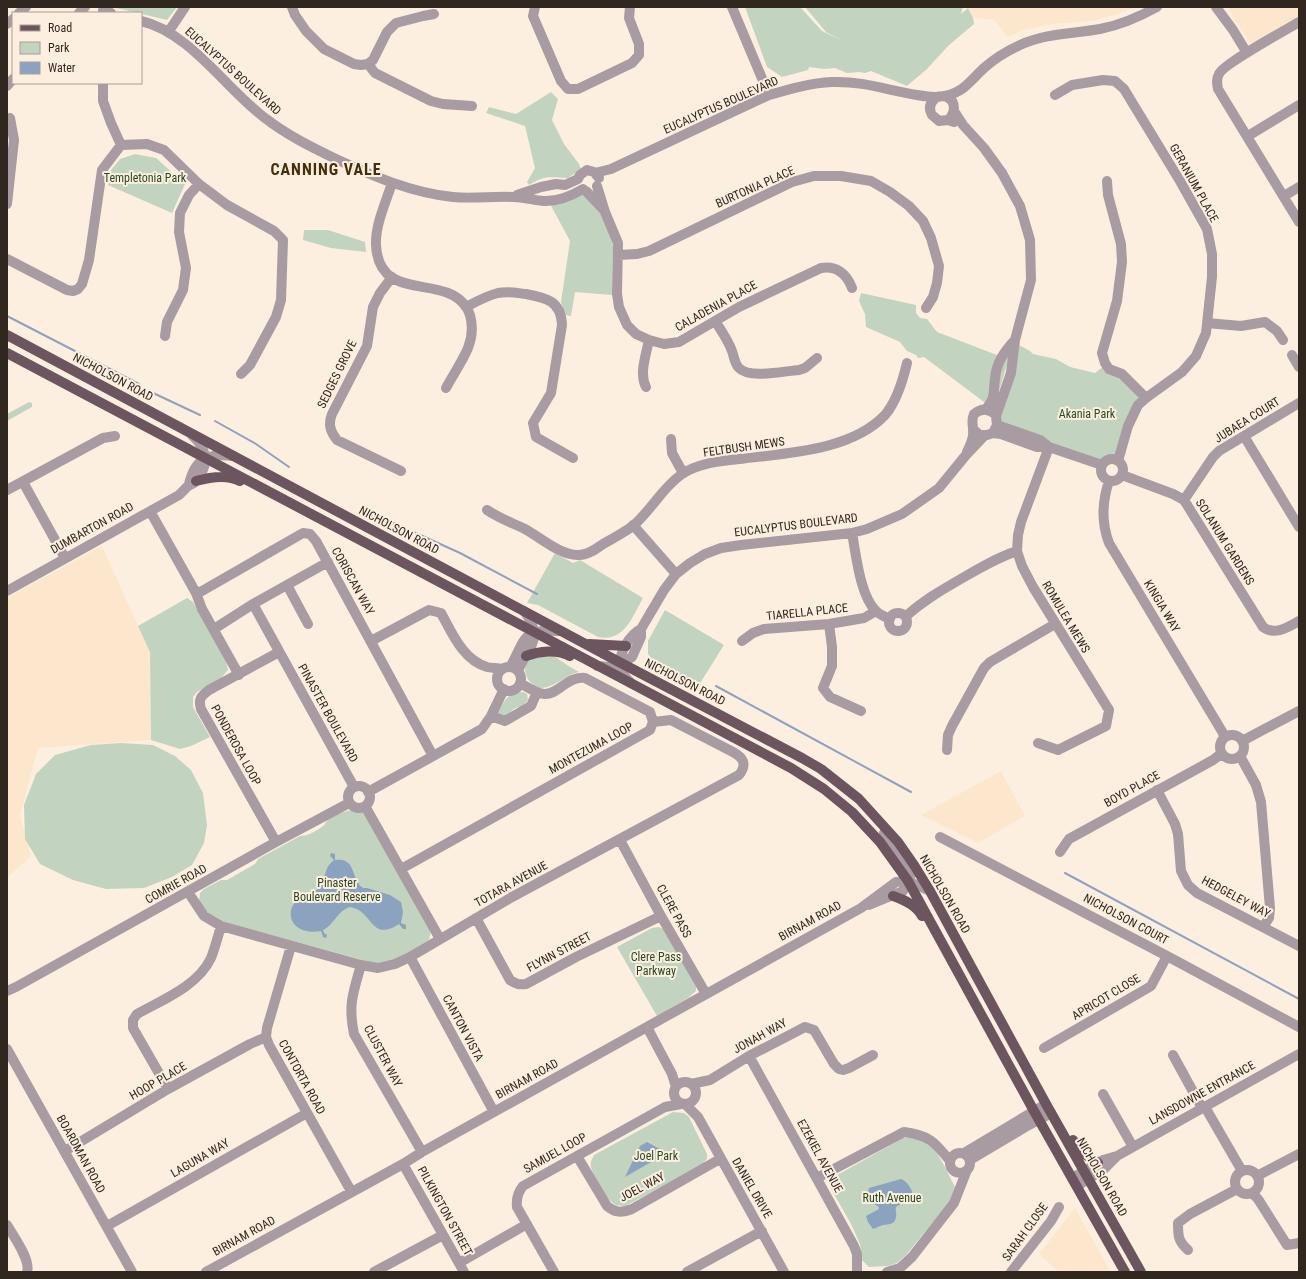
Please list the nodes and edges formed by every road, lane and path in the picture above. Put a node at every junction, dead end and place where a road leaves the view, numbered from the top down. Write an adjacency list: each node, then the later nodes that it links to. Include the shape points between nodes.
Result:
1 (185, 7): 11 (street)
2 (292, 7): 13 (street, via 306,32 324,49 354,64)
3 (534, 7): 4 (street, via 534,16 561,82 568,89 578,89 632,63 639,55 639,44 629,18)
4 (630, 7)
5 (732, 7): 17 (street)
6 (1157, 7): 15 (street, via 1123,23 1099,29 1044,36 1019,45 991,62)
7 (1217, 7): 12 (street)
8 (434, 14): 13 (street, via 396,23)
9 (142, 21): 11 (street, EUCALYPTUS BOULEVARD)
10 (1299, 22): 12 (street)
11 (169, 31): 32 (street, EUCALYPTUS BOULEVARD, via 256,111 276,126 304,143)
12 (1247, 53): 27 (street, via 1222,70 1217,81 1218,89)
13 (368, 64): 21 (street, via 375,73 431,101)
14 (103, 84): 28 (street, via 103,101)
15 (965, 88): 19 (street, via 956,94); 23 (street)
16 (1055, 94): 48 (street, GERANIUM PLACE, via 1072,85 1103,80 1115,81 1124,89 1206,229 1212,254)
17 (769, 95): 18 (street, EUCALYPTUS BOULEVARD, via 794,87 846,82); 30 (street, EUCALYPTUS BOULEVARD, via 611,169)
18 (917, 95): 19 (street, EUCALYPTUS BOULEVARD); 22 (street)
19 (941, 97): 22 (street, via 931,103); 23 (street, EUCALYPTUS BOULEVARD, via 951,100)
20 (1299, 105): 27 (street)
21 (472, 106)
22 (930, 107): 25 (street, via 935,119)
23 (954, 110): 25 (street); 26 (street, EUCALYPTUS BOULEVARD)
24 (10, 118): 38 (street, via 14,140)
25 (948, 120): 26 (street)
26 (964, 125): 52 (street, EUCALYPTUS BOULEVARD, via 1002,173 1020,206 1030,240 1031,280)
27 (1248, 136): 36 (street)
28 (121, 145): 33 (street, via 147,144 164,150); 42 (street, via 102,170 89,260 78,289 68,290)
29 (578, 179): 30 (street, EUCALYPTUS BOULEVARD, via 587,170); 35 (street, via 580,186); 37 (street, EUCALYPTUS BOULEVARD, via 565,185 541,187)
30 (597, 180): 35 (street, EUCALYPTUS BOULEVARD, via 591,191); 39 (street, CALADENIA PLACE)
31 (1107, 180): 62 (street, via 1108,195 1121,244 1122,262 1117,301 1102,354 1109,368 1122,374)
32 (392, 183): 37 (street, EUCALYPTUS BOULEVARD, via 452,197); 43 (street, via 376,236 377,255 381,265)
33 (199, 184): 50 (street, via 189,195 180,213 179,232 186,268 183,290 167,322); 59 (street, via 227,205 274,231 283,240 281,300 276,317 250,365)
34 (1299, 187): 36 (street)
35 (585, 190): 37 (street, EUCALYPTUS BOULEVARD, via 551,201); 39 (street, CALADENIA PLACE)
36 (1284, 196): 40 (street)
37 (512, 197)
38 (7, 204)
39 (606, 212): 41 (street, CALADENIA PLACE, via 618,243)
40 (1299, 222)
41 (618, 255): 46 (street, BURTONIA PLACE, via 637,254 649,250 792,182 814,176 841,176 871,181 909,206 923,221 931,238 939,266 933,298); 51 (street, CALADENIA PLACE, via 619,307 627,325 636,334)
42 (7, 259)
43 (392, 277): 45 (street, via 411,286 438,289 453,295); 78 (street, SEDGES GROVE, via 373,307 367,346 329,421 332,434 337,440)
44 (852, 288): 47 (street, CALADENIA PLACE, via 842,272 829,267 821,268)
45 (466, 306): 61 (street, via 472,333 468,348); 75 (street, via 500,292 514,292 543,298 558,308 562,316 562,326 551,393 533,423 536,437)
46 (926, 308)
47 (715, 321): 51 (street, CALADENIA PLACE, via 679,342 664,344); 56 (street, via 736,363 746,373 799,370)
48 (1208, 323): 53 (street, via 1241,326 1265,322 1277,331); 62 (street, GERANIUM PLACE, via 1196,356 1182,372)
49 (7, 335): 67 (main road, NICHOLSON ROAD)
50 (165, 336)
51 (648, 340): 60 (street, via 643,373)
52 (1015, 340): 64 (street, EUCALYPTUS BOULEVARD, via 999,362 993,398); 65 (street, EUCALYPTUS BOULEVARD, via 1011,372)
53 (1283, 340)
54 (7, 353): 74 (main road)
55 (1292, 356): 58 (street)
56 (817, 358)
57 (907, 363): 79 (street, FELTBUSH MEWS, via 903,381 886,414 858,435 793,454 704,464)
58 (1299, 367)
59 (241, 374)
60 (646, 387)
61 (446, 388)
62 (1146, 398): 76 (street, GERANIUM PLACE, via 1138,405 1128,426)
63 (1299, 403): 69 (street, JUBAEA COURT)
64 (986, 409): 65 (street, via 994,413); 66 (street, EUCALYPTUS BOULEVARD, via 974,414 971,423)
65 (993, 428): 66 (street, via 980,435); 71 (street, via 1001,434 1037,447); 72 (street, EUCALYPTUS BOULEVARD)
66 (974, 430): 72 (street, EUCALYPTUS BOULEVARD)
67 (192, 435): 73 (main road, NICHOLSON ROAD); 74 (street, via 198,441)
68 (116, 436): 82 (street, via 103,438)
69 (1244, 436): 85 (street, JUBAEA COURT, via 1213,458); 90 (street)
70 (671, 438): 79 (street, via 672,453)
71 (1049, 446): 77 (street); 92 (street, ROMULEA MEWS, via 1018,535)
72 (966, 455): 91 (street, EUCALYPTUS BOULEVARD, via 939,488 902,514)
73 (233, 456): 74 (street); 100 (main road, NICHOLSON ROAD)
74 (206, 458): 83 (street, DUMBARTON ROAD, via 199,462 190,478); 86 (main road)
75 (573, 458)
76 (1118, 461): 77 (street, via 1111,459); 80 (street, via 1122,465)
77 (1102, 465): 81 (street, via 1102,475)
78 (400, 471)
79 (683, 473): 89 (street, FELTBUSH MEWS, via 668,485)
80 (1122, 475): 81 (street, via 1117,480); 85 (street, SOLANUM GARDENS)
81 (1109, 481): 130 (street, KINGIA WAY, via 1103,509 1109,543)
82 (23, 482): 84 (street); 93 (street)
83 (192, 484): 86 (main road, via 208,478 232,477 281,505); 88 (street, DUMBARTON ROAD, via 179,495)
84 (7, 490)
85 (1184, 500): 104 (street, SOLANUM GARDENS, via 1260,624 1270,631 1283,629)
86 (301, 509): 111 (main road)
87 (487, 510): 89 (street, FELTBUSH MEWS, via 562,552 575,555 589,553)
88 (150, 511): 93 (street, DUMBARTON ROAD); 98 (street)
89 (633, 525): 95 (street)
90 (1299, 527)
91 (852, 533): 95 (street, EUCALYPTUS BOULEVARD, via 721,548 705,554); 101 (street, via 863,586 870,604)
92 (1017, 551): 102 (street, via 988,563 922,602); 107 (street, ROMULEA MEWS, via 1022,566)
93 (65, 558): 97 (street, DUMBARTON ROAD)
94 (328, 562): 96 (street); 98 (street, CORISCAN WAY, via 310,534 303,533 202,592); 113 (street, CORISCAN WAY)
95 (676, 574): 109 (street, EUCALYPTUS BOULEVARD)
96 (287, 585): 99 (street); 105 (street)
97 (7, 591)
98 (196, 593): 108 (street)
99 (253, 604): 108 (street); 116 (street, PINASTER BOULEVARD)
100 (524, 611): 110 (main road, NICHOLSON ROAD); 111 (street)
101 (876, 611): 103 (street); 106 (street, TIARELLA PLACE, via 864,618)
102 (906, 616): 103 (street, via 895,613); 103 (street, via 908,624 899,631 891,627)
103 (890, 619)
104 (1299, 621)
105 (308, 624)
106 (829, 624): 112 (street, TIARELLA PLACE, via 764,630); 126 (street, via 832,666 823,688 830,697)
107 (1055, 624): 132 (street, ROMULEA MEWS, via 1109,710 1106,726 1058,750); 133 (street, via 984,668 952,726 948,735)
108 (214, 629): 121 (street)
109 (641, 629): 115 (street, EUCALYPTUS BOULEVARD, via 634,632); 118 (street, EUCALYPTUS BOULEVARD, via 641,636 632,657)
110 (561, 631): 111 (street); 114 (main road, NICHOLSON ROAD)
111 (535, 633): 117 (street, via 534,643); 119 (main road); 120 (street, via 526,639)
112 (742, 640)
113 (371, 641): 120 (street, via 429,610 441,613 462,650 479,664); 135 (street, CORISCAN WAY)
114 (585, 644): 115 (main road); 118 (main road, NICHOLSON ROAD)
115 (626, 646): 118 (street, EUCALYPTUS BOULEVARD)
116 (279, 652): 121 (street, PONDEROSA LOOP); 137 (street, PINASTER BOULEVARD)
117 (526, 656): 119 (main road, via 550,651 565,653 578,661); 120 (street)
118 (620, 663): 119 (street, EUCALYPTUS BOULEVARD, via 610,667); 123 (street, via 624,675); 142 (main road, NICHOLSON ROAD, via 821,769 848,789)
119 (595, 665): 123 (main road)
120 (507, 671): 122 (street, via 521,679); 124 (street, via 499,686)
121 (239, 674): 145 (street, PONDEROSA LOOP, via 209,690 201,696 199,702)
122 (520, 683): 124 (street, via 512,690); 125 (street)
123 (632, 685): 148 (main road, via 791,768 824,789 852,812 880,842)
124 (504, 690): 128 (street)
125 (537, 692): 128 (street, via 531,706 505,720); 129 (street, MONTEZUMA LOOP, via 552,692 573,678 585,678 650,712)
126 (861, 711)
127 (1299, 711): 131 (street)
128 (491, 716): 135 (street, via 482,729)
129 (654, 722): 144 (street, TOTARA AVENUE, via 671,720 739,755 744,769 739,775); 147 (street, MONTEZUMA LOOP, via 650,730)
130 (1224, 738): 131 (street, via 1232,735); 134 (street, via 1220,745)
131 (1242, 741): 136 (street, via 1244,749)
132 (1038, 743)
133 (947, 750)
134 (1222, 753): 136 (street, via 1232,759); 138 (street, BOYD PLACE)
135 (433, 756): 139 (street)
136 (1240, 756): 156 (street, via 1256,785 1261,802 1270,908 1269,918)
137 (354, 787): 139 (street, via 362,786); 140 (street, via 347,795)
138 (1157, 790): 146 (street, BOYD PLACE, via 1069,839); 156 (street, HEDGELEY WAY, via 1175,824 1181,872 1188,885 1197,893)
139 (368, 792): 141 (street, via 370,798)
140 (349, 803): 141 (street, via 355,808); 145 (street, COMRIE ROAD)
141 (365, 806): 147 (street)
142 (872, 812): 148 (street, via 878,827 911,869); 149 (main road, NICHOLSON ROAD, via 898,842)
143 (940, 837): 160 (street, NICHOLSON COURT)
144 (620, 840): 153 (street, CLERE PASS); 154 (street, TOTARA AVENUE)
145 (276, 842): 150 (street, COMRIE ROAD)
146 (1060, 852)
147 (401, 869): 157 (street)
148 (908, 881): 149 (street); 151 (street, BIRNAM ROAD, via 902,891); 152 (street, BIRNAM ROAD, via 896,882); 166 (main road)
149 (930, 891): 184 (main road, NICHOLSON ROAD)
150 (188, 892): 155 (street, TOTARA AVENUE, via 204,916); 163 (street, COMRIE ROAD)
151 (893, 896): 152 (street, BIRNAM ROAD); 166 (main road, via 918,909 968,999)
152 (861, 908): 164 (street, BIRNAM ROAD)
153 (661, 916): 154 (street, FLYNN STREET, via 526,984 517,984 510,980); 164 (street, CLERE PASS)
154 (476, 918): 157 (street, TOTARA AVENUE)
155 (221, 926): 158 (street, TOTARA AVENUE); 178 (street, via 210,959 202,972 190,984 137,1014 133,1020 133,1028)
156 (1263, 927): 159 (street, HEDGELEY WAY)
157 (440, 938): 161 (street, TOTARA AVENUE)
158 (291, 946): 162 (street, TOTARA AVENUE); 169 (street, CONTORTA ROAD)
159 (1299, 946)
160 (1167, 956): 168 (street, NICHOLSON COURT); 170 (street, APRICOT CLOSE, via 1151,986)
161 (410, 957): 162 (street, TOTARA AVENUE, via 378,968); 186 (street, CANTON VISTA)
162 (361, 965): 191 (street, CLUSTER WAY, via 352,1000 354,1034)
163 (11, 989): 165 (street, COMRIE ROAD)
164 (706, 994): 167 (street, BIRNAM ROAD)
165 (7, 995)
166 (976, 1006): 187 (main road)
167 (647, 1027): 177 (street, DANIEL DRIVE); 186 (street, BIRNAM ROAD)
168 (1299, 1027)
169 (266, 1037): 178 (street, HOOP PLACE); 185 (street, CONTORTA ROAD)
170 (1044, 1048)
171 (7, 1049): 190 (street, BOARDMAN ROAD)
172 (1299, 1054): 183 (street, LANSDOWNE ENTRANCE)
173 (873, 1055): 175 (street, JONAH WAY, via 849,1068 839,1069 814,1030 805,1027)
174 (1173, 1055): 183 (street)
175 (749, 1056): 176 (street, JONAH WAY); 203 (street, EZEKIEL AVENUE)
176 (710, 1080): 177 (street, JONAH WAY); 180 (street, JONAH WAY)
177 (681, 1087): 180 (street, DANIEL DRIVE, via 694,1087); 181 (street, DANIEL DRIVE, via 675,1098); 182 (street, SAMUEL LOOP)
178 (168, 1089): 190 (street, HOOP PLACE)
179 (1103, 1094): 189 (street)
180 (695, 1096): 181 (street, via 689,1104); 188 (street, DANIEL DRIVE)
181 (683, 1104): 182 (street, SAMUEL LOOP); 188 (street, DANIEL DRIVE)
182 (665, 1107): 193 (street, SAMUEL LOOP)
183 (1203, 1108): 189 (street, LANSDOWNE ENTRANCE); 200 (street)
184 (1048, 1109): 187 (street); 197 (main road, via 1062,1120 1077,1147); 201 (main road, NICHOLSON ROAD)
185 (307, 1112): 206 (street, CONTORTA ROAD); 211 (street, LAGUNA WAY)
186 (494, 1112): 191 (street, BIRNAM ROAD)
187 (1037, 1115): 195 (street); 204 (main road)
188 (698, 1118): 196 (street, DANIEL DRIVE)
189 (1133, 1147): 194 (street, LANSDOWNE ENTRANCE)
190 (65, 1151): 211 (street, BOARDMAN ROAD)
191 (422, 1152): 198 (street, BIRNAM ROAD)
192 (1299, 1154): 202 (street)
193 (577, 1156): 196 (street, JOEL WAY, via 606,1206 613,1211 621,1212 632,1209); 209 (street, SAMUEL LOOP, via 523,1186 519,1191 517,1207)
194 (1117, 1156): 197 (street, LANSDOWNE ENTRANCE); 201 (street, LANSDOWNE ENTRANCE, via 1104,1169)
195 (960, 1157): 199 (street); 199 (street, via 952,1168); 203 (street, via 942,1151 930,1138 904,1132)
196 (720, 1159): 212 (street, DANIEL DRIVE)
197 (1098, 1163): 201 (street, LANSDOWNE ENTRANCE)
198 (403, 1164): 206 (street, BIRNAM ROAD); 213 (street, PILKINGTON STREET)
199 (962, 1171): 227 (street, via 960,1188 954,1203 912,1257 900,1268)
200 (1242, 1171): 202 (street, via 1250,1171); 205 (street, via 1236,1177)
201 (1086, 1175): 204 (street, LANSDOWNE ENTRANCE); 230 (main road, NICHOLSON ROAD)
202 (1257, 1176): 207 (street, via 1258,1188)
203 (817, 1178): 226 (street, EZEKIEL AVENUE, via 854,1246 857,1254)
204 (1074, 1182): 229 (main road)
205 (1237, 1189): 207 (street, via 1244,1194); 215 (street, via 1178,1223 1181,1244)
206 (351, 1191): 217 (street, BIRNAM ROAD)
207 (1252, 1193): 214 (street, via 1287,1245)
208 (1059, 1206): 228 (street, SARAH CLOSE, via 1051,1221)
209 (527, 1224): 216 (street); 224 (street, SAMUEL LOOP)
210 (7, 1225): 220 (street, via 27,1261)
211 (107, 1226): 221 (street, BOARDMAN ROAD)
212 (762, 1231): 219 (street); 225 (street, DANIEL DRIVE)
213 (443, 1234): 216 (street, PILKINGTON STREET); 218 (street)
214 (1299, 1242)
215 (1188, 1250)
216 (459, 1263): 223 (street, PILKINGTON STREET)
217 (222, 1268): 222 (street, BIRNAM ROAD)
218 (378, 1271)
219 (693, 1271)
220 (26, 1272)
221 (132, 1272)
222 (206, 1272)
223 (464, 1272)
224 (554, 1272)
225 (784, 1272)
226 (857, 1272)
227 (887, 1272)
228 (1011, 1272)
229 (1125, 1272)
230 (1141, 1272)

